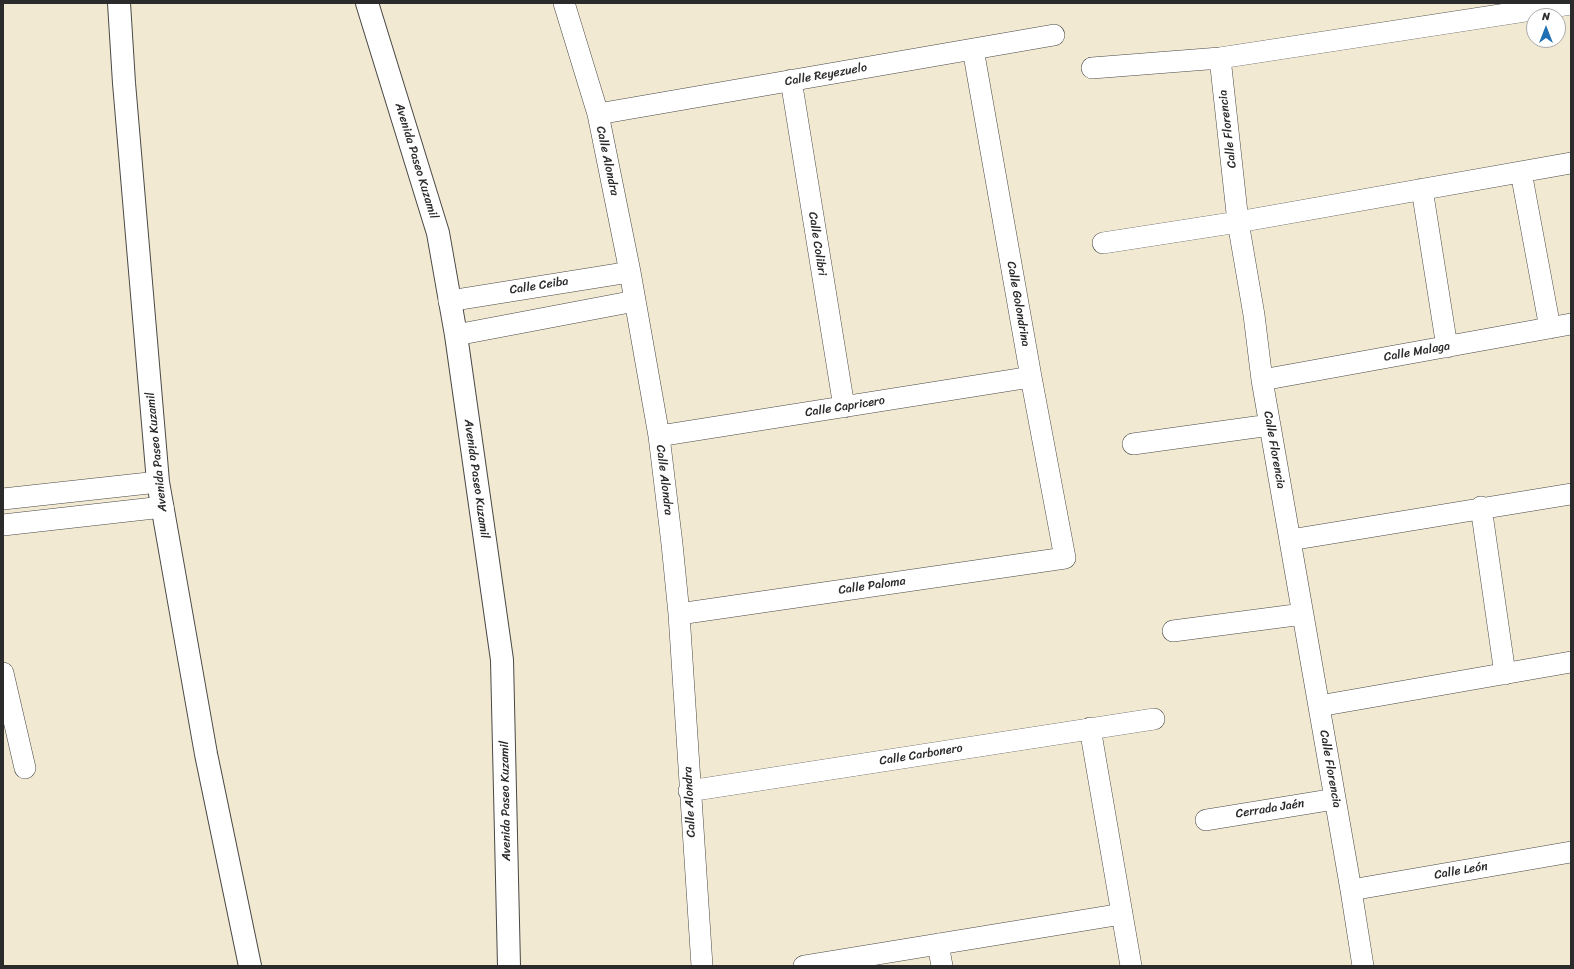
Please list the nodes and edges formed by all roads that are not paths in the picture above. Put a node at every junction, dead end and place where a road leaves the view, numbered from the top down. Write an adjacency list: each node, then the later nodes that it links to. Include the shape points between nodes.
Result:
1 (119, 3): 29 (main road, Avenida Paseo Kuzamil)
2 (367, 3): 17 (main road, Avenida Paseo Kuzamil, via 438,233)
3 (564, 3): 10 (street, Calle Alondra)
4 (1571, 4): 7 (street)
5 (1054, 35): 6 (street, Calle Reyezuelo)
6 (973, 49): 9 (street, Calle Reyezuelo); 23 (street, Calle Golondrina)
7 (1220, 58): 8 (street); 14 (street, Calle Florencia)
8 (1092, 68)
9 (791, 80): 10 (street, Calle Reyezuelo); 25 (street, Calle Colibri)
10 (598, 114): 16 (street, Calle Alondra)
11 (1571, 163): 12 (street)
12 (1522, 172): 13 (street); 20 (street)
13 (1422, 189): 14 (street); 22 (street)
14 (1238, 222): 15 (street); 24 (street, Calle Florencia)
15 (1103, 244)
16 (630, 272): 17 (street, Calle Ceiba); 18 (street, Calle Alondra)
17 (449, 301): 21 (main road, Avenida Paseo Kuzamil)
18 (635, 301): 21 (street); 27 (street, Calle Alondra)
19 (1571, 324): 20 (street, Calle Malaga)
20 (1550, 328): 22 (street, Calle Malaga)
21 (456, 335): 55 (main road, Avenida Paseo Kuzamil, via 502,660)
22 (1447, 347): 24 (street, Calle Malaga)
23 (1031, 377): 25 (street, Calle Capricero); 36 (street, Calle Golondrina)
24 (1262, 380): 26 (street, Calle Florencia)
25 (844, 407): 27 (street, Calle Capricero)
26 (1270, 425): 28 (street); 35 (street, Calle Florencia)
27 (659, 436): 37 (street, Calle Alondra)
28 (1133, 444)
29 (158, 482): 31 (street); 32 (main road, Avenida Paseo Kuzamil)
30 (1571, 494): 33 (street)
31 (3, 499)
32 (163, 507): 34 (street); 54 (main road, Avenida Paseo Kuzamil, via 206,754)
33 (1481, 507): 35 (street); 41 (street)
34 (3, 525)
35 (1290, 540): 38 (street, Calle Florencia)
36 (1065, 558): 37 (street, Calle Paloma)
37 (678, 614): 47 (street, Calle Alondra)
38 (1303, 614): 39 (street); 43 (street, Calle Florencia)
39 (1173, 631)
40 (1571, 662): 41 (street)
41 (1505, 674): 43 (street)
42 (3, 678): 46 (street)
43 (1319, 706): 48 (street, Calle Florencia)
44 (1154, 719): 45 (street, Calle Carbonero)
45 (1090, 728): 47 (street, Calle Carbonero); 52 (street)
46 (25, 768)
47 (689, 791): 56 (street, Calle Alondra)
48 (1335, 799): 49 (street, Cerrada Jaén); 51 (street, Calle Florencia)
49 (1206, 820)
50 (1571, 852): 51 (street, Calle León)
51 (1351, 890): 60 (street, Calle Florencia)
52 (1122, 914): 53 (street); 59 (street)
53 (938, 944): 57 (street); 58 (street)
54 (250, 966)
55 (509, 966)
56 (702, 966)
57 (804, 966)
58 (942, 966)
59 (1131, 966)
60 (1362, 966)

